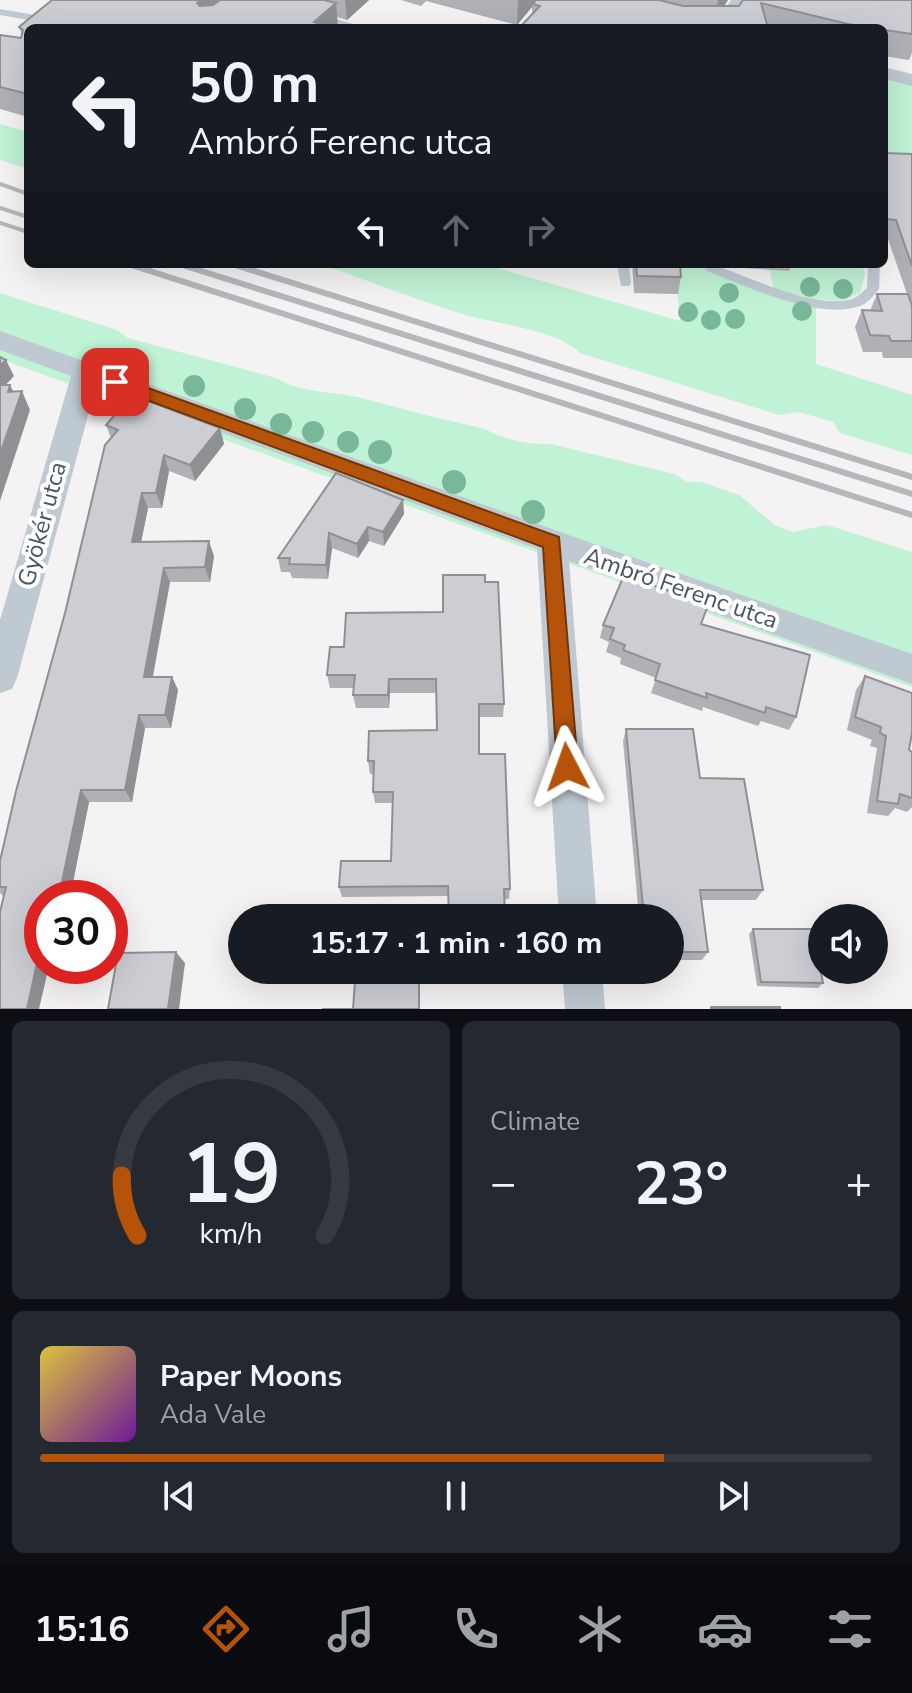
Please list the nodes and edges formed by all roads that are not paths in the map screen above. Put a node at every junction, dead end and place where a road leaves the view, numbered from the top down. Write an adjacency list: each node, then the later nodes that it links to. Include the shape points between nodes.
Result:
1 (13, 0): 3 (lane)
2 (741, 0): 7 (street)
3 (0, 11): 5 (lane, via 41,19)
4 (301, 12): 6 (lane)
5 (35, 24)
6 (325, 24)
7 (726, 24)
8 (888, 74): 9 (street)
9 (912, 80)
10 (623, 268): 13 (lane)
11 (711, 268): 12 (lane, via 815,306 841,307 870,294)
12 (875, 268)
13 (625, 283)
14 (0, 340): 15 (street, Ambró Ferenc utca)
15 (86, 371): 16 (street, Ambró Ferenc utca); 18 (street, Gyökér utca)
16 (552, 542): 17 (street, Ambró Ferenc utca); 19 (street)
17 (912, 669)
18 (0, 678)
19 (577, 904)
20 (583, 984): 21 (street)
21 (585, 1009)

